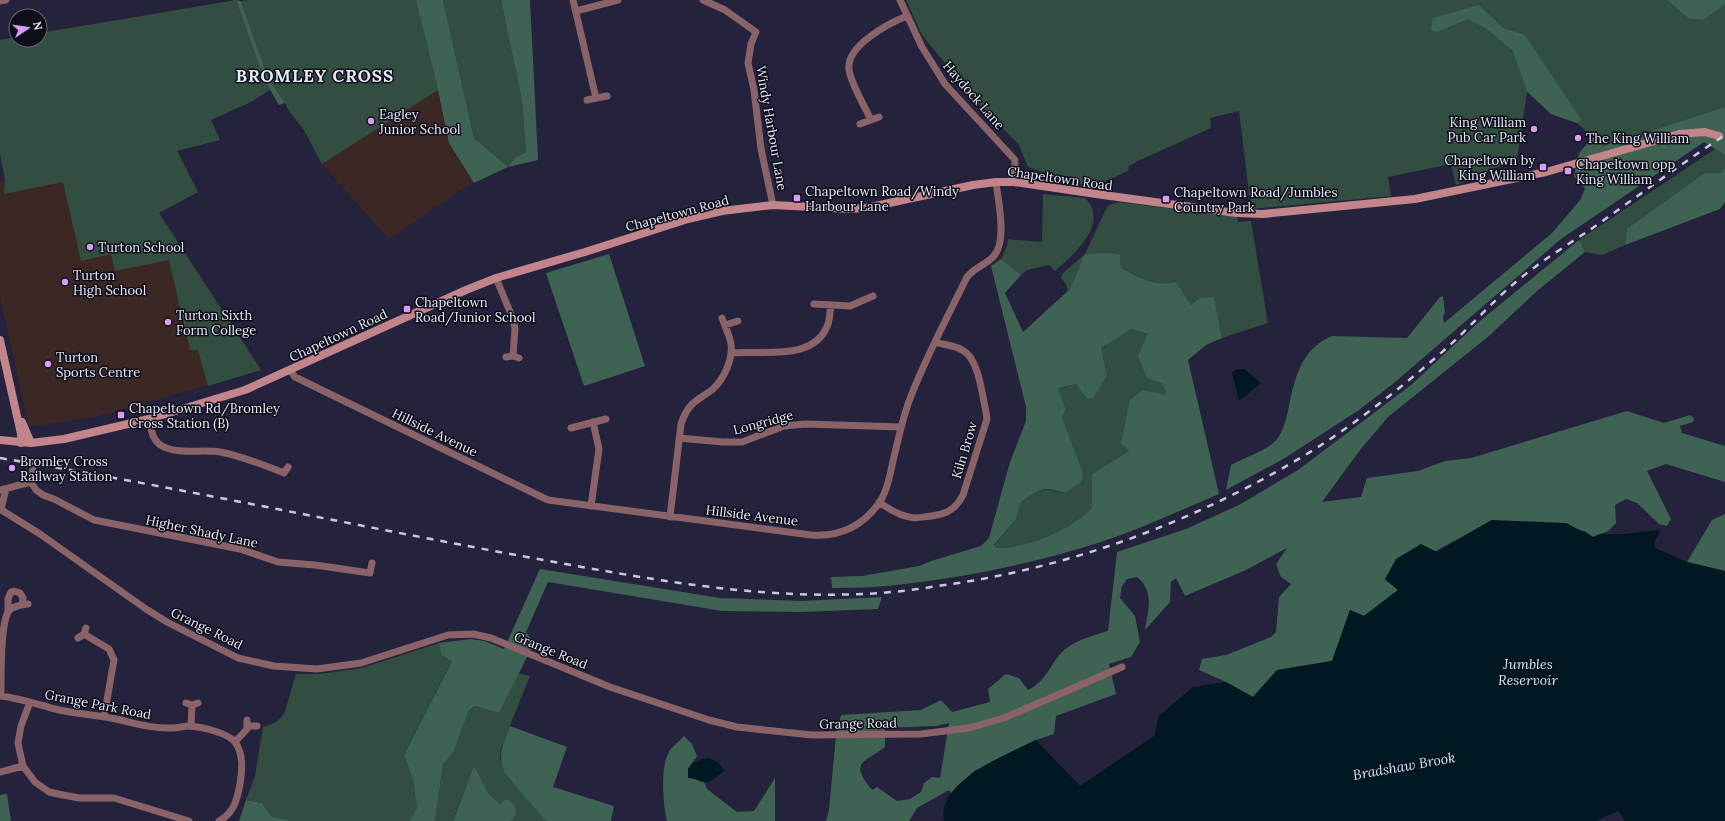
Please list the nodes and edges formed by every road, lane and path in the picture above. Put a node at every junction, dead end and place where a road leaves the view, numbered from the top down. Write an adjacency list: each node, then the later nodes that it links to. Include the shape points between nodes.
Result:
1 (6, 0): 6 (street)
2 (573, 0): 7 (street)
3 (618, 0): 7 (street)
4 (704, 0): 18 (street, Windy Harbour Lane, via 725,10 756,32 748,54 748,63 761,149)
5 (900, 0): 8 (street, Haydock Lane)
6 (0, 1)
7 (576, 11): 10 (street)
8 (907, 16): 13 (street, via 881,29 856,49 849,63 851,77); 17 (street, Haydock Lane, via 922,47 945,84 1015,160)
9 (607, 96): 10 (street)
10 (596, 98): 11 (street)
11 (587, 100)
12 (879, 117): 13 (street)
13 (871, 120): 14 (street)
14 (860, 124)
15 (1719, 136): 17 (main road, Chapeltown Road, via 1705,132 1679,134 1546,172 1415,199 1263,214 1166,204)
16 (996, 182): 17 (main road, Chapeltown Road); 18 (main road, Chapeltown Road, via 866,208); 25 (street, Hillside Avenue, via 1001,243 992,258 967,277)
17 (1014, 182)
18 (773, 205): 19 (main road, Chapeltown Road, via 722,211 688,219)
19 (496, 278): 27 (street, via 514,319); 28 (main road, Chapeltown Road)
20 (873, 296): 22 (street, via 850,306)
21 (814, 304): 22 (street)
22 (831, 305): 26 (street, via 829,322 824,333 804,349)
23 (738, 321): 26 (street, via 724,322)
24 (0, 340): 29 (main road)
25 (935, 342): 33 (street, Hillside Avenue, via 911,396); 43 (street, Kiln Brow, via 957,347 969,355 976,368 986,412 987,419 963,495 950,512 915,518 893,512)
26 (731, 353): 35 (street, via 719,382 686,411)
27 (513, 357)
28 (290, 370): 30 (main road, Chapeltown Road, via 228,397); 44 (street, Hillside Avenue, via 295,377 537,495 558,503)
29 (16, 409): 37 (main road); 38 (main road)
30 (149, 419): 38 (main road, Chapeltown Road, via 64,439); 39 (street, via 155,440 167,448 219,452 284,473)
31 (606, 419): 32 (street)
32 (593, 422): 34 (street); 44 (street, via 599,449)
33 (901, 427): 35 (street, Longridge, via 805,424 784,426 742,442); 43 (street, Hillside Avenue, via 887,486)
34 (571, 428)
35 (679, 438): 46 (street)
36 (0, 440): 37 (main road, Chapeltown Road)
37 (21, 443): 38 (main road, Chapeltown Road)
38 (31, 443)
39 (288, 467)
40 (33, 470): 41 (street)
41 (31, 482): 42 (street); 47 (street, Higher Shady Lane, via 42,495 94,520 240,549 278,562 370,573)
42 (3, 490): 45 (street)
43 (879, 502): 46 (street, Hillside Avenue, via 855,527 846,532 828,535 811,535)
44 (591, 506): 46 (street, Hillside Avenue)
45 (0, 509): 50 (street, Grange Road, via 40,534 146,610 238,658 274,666 317,669 340,666 448,635 474,634 616,689 708,720 771,732 836,736 921,734 970,728 1004,718)
46 (670, 516)
47 (372, 563)
48 (8, 612): 48 (street, via 14,607 25,605 20,593 11,592); 51 (street, via 2,630)
49 (82, 633): 54 (street, via 110,649 114,660)
50 (1122, 667)
51 (1, 696): 52 (street, Grange Park Road)
52 (30, 702): 54 (street, Grange Park Road); 58 (street, via 18,743)
53 (192, 704): 55 (street)
54 (104, 717): 55 (street, Grange Park Road, via 160,728)
55 (191, 726): 57 (street, Grange Park Road, via 216,731)
56 (257, 726): 57 (street, via 247,723)
57 (235, 742): 61 (street, via 242,764 237,799 230,813)
58 (23, 766): 59 (street); 60 (street, via 35,782 54,793 79,798 114,798)
59 (0, 772)
60 (189, 821)
61 (219, 821)

